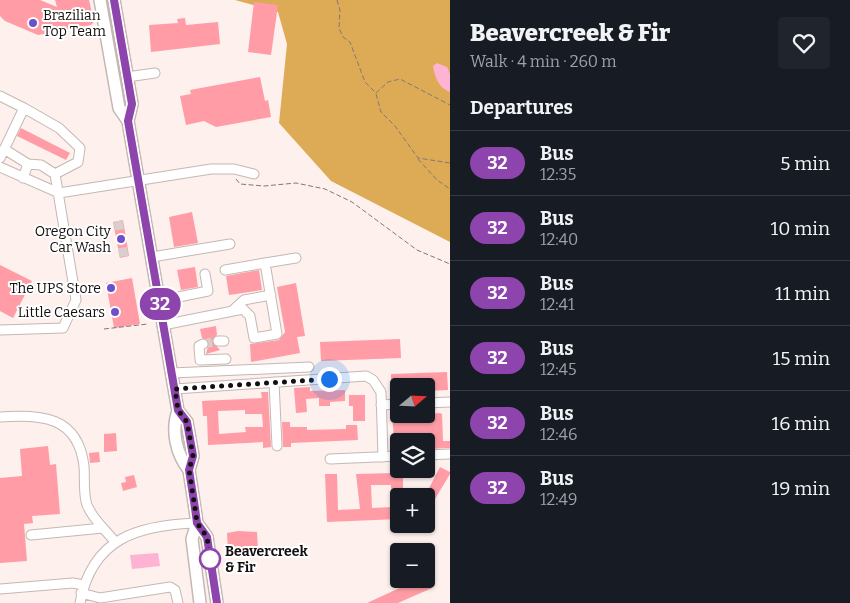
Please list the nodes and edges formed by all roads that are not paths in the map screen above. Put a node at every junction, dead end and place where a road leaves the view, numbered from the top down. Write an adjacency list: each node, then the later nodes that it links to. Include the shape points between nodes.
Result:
1 (100, 0): 3 (main road)
2 (114, 0): 5 (main road)
3 (102, 14): 5 (main road, via 112,36 118,70 122,76); 8 (main road, via 119,108)
4 (155, 73): 5 (street)
5 (128, 77): 8 (main road, via 132,104)
6 (0, 96): 7 (street)
7 (24, 108): 9 (street); 13 (street, via 59,128 80,148 78,162)
8 (128, 121): 16 (main road)
9 (4, 149): 10 (street); 11 (street)
10 (0, 158)
11 (28, 164): 13 (street, via 41,165); 15 (street)
12 (0, 167): 15 (street)
13 (55, 174): 17 (street)
14 (254, 174): 16 (street, via 234,169 211,169)
15 (23, 178): 17 (street)
16 (138, 181): 17 (street); 19 (main road)
17 (59, 193): 28 (street, via 76,300 63,328)
18 (230, 244): 19 (street)
19 (152, 257): 25 (main road)
20 (296, 258): 21 (street)
21 (266, 263): 22 (street); 24 (street)
22 (225, 270)
23 (205, 274): 25 (street, via 208,291)
24 (271, 295): 26 (street, via 244,300); 26 (street, via 277,334 254,338 250,316 243,309)
25 (160, 301): 27 (main road)
26 (232, 311): 27 (street)
27 (164, 324): 32 (main road)
28 (0, 330)
29 (203, 344): 30 (street, via 199,346 200,360)
30 (226, 360)
31 (309, 367): 32 (street)
32 (172, 373): 34 (main road)
33 (274, 382): 34 (street); 38 (street, via 366,376 378,385); 40 (street)
34 (175, 389): 46 (main road, via 178,410 187,422 193,456 189,470)
35 (450, 402): 36 (street)
36 (435, 403)
37 (390, 404): 38 (street)
38 (381, 405): 43 (street)
39 (0, 417): 47 (street, via 39,416 64,427 77,440 83,464 86,503)
40 (277, 446)
41 (450, 454): 42 (street)
42 (435, 455)
43 (383, 457): 44 (street); 45 (street)
44 (390, 457)
45 (330, 459)
46 (197, 523): 49 (street, via 146,528); 56 (main road, via 192,539); 57 (main road, via 207,537)
47 (103, 528): 48 (street); 49 (street)
48 (31, 535)
49 (115, 542): 51 (street, via 91,567)
50 (0, 589): 51 (street, via 73,584)
51 (82, 589): 52 (street, via 100,598); 53 (street)
52 (142, 592): 54 (street); 55 (street, via 170,587 175,590)
53 (80, 603)
54 (141, 603)
55 (178, 603)
56 (200, 603)
57 (217, 603)

